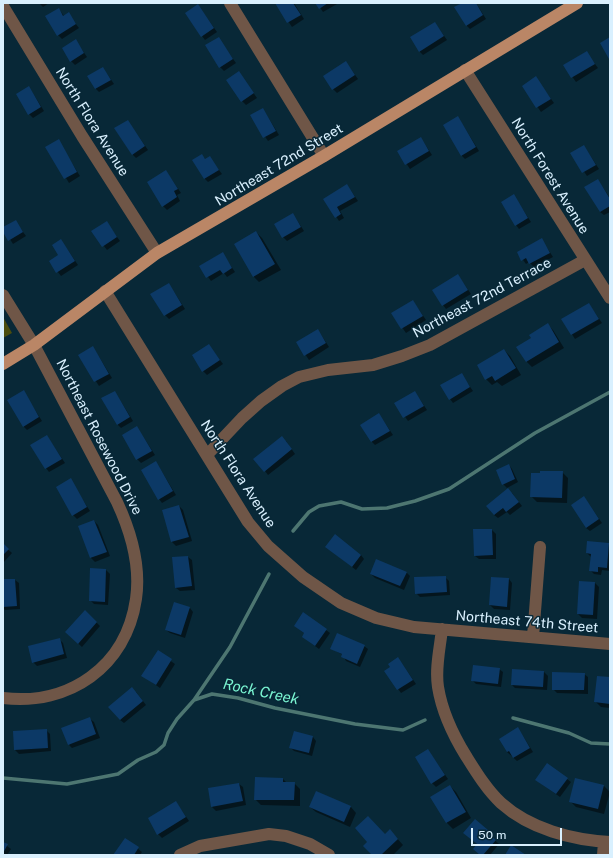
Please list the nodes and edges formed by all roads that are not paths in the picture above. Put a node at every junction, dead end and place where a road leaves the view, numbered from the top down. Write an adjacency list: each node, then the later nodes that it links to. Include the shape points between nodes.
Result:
1 (230, 3): 5 (street)
2 (577, 3): 4 (main road, Northeast 72nd Street)
3 (3, 6): 6 (street, North Flora Avenue)
4 (465, 70): 5 (main road, Northeast 72nd Street); 7 (street, North Forest Avenue)
5 (324, 156): 6 (main road, Northeast 72nd Street)
6 (157, 253): 8 (main road, Northeast 72nd Street)
7 (585, 260): 10 (street, North Forest Avenue); 13 (street, Northeast 72nd Terrace, via 430,345 373,365 328,370 299,377 261,401)
8 (105, 291): 11 (main road, Northeast 72nd Street); 13 (street, North Flora Avenue)
9 (3, 295): 11 (street, Northeast Rosewood Drive)
10 (610, 298)
11 (34, 345): 12 (main road, Northeast 72nd Street); 18 (street, Northeast Rosewood Drive, via 126,520 136,563 136,598 128,630 118,648 106,664 89,679 65,692 50,696 33,699)
12 (3, 364)
13 (207, 455): 15 (street, North Flora Avenue, via 258,534 279,557 303,577 342,602 376,618 395,624)
14 (540, 547): 16 (street)
15 (442, 629): 16 (street, Northeast 74th Street); 19 (street, via 437,678 441,702 448,724 460,746 491,792 509,809 545,829 583,841)
16 (534, 637): 17 (street, Northeast 74th Street)
17 (610, 644)
18 (3, 698)
19 (607, 842): 22 (street)
20 (180, 855): 21 (street, via 200,846 269,834 296,839)
21 (329, 855)
22 (603, 855)

